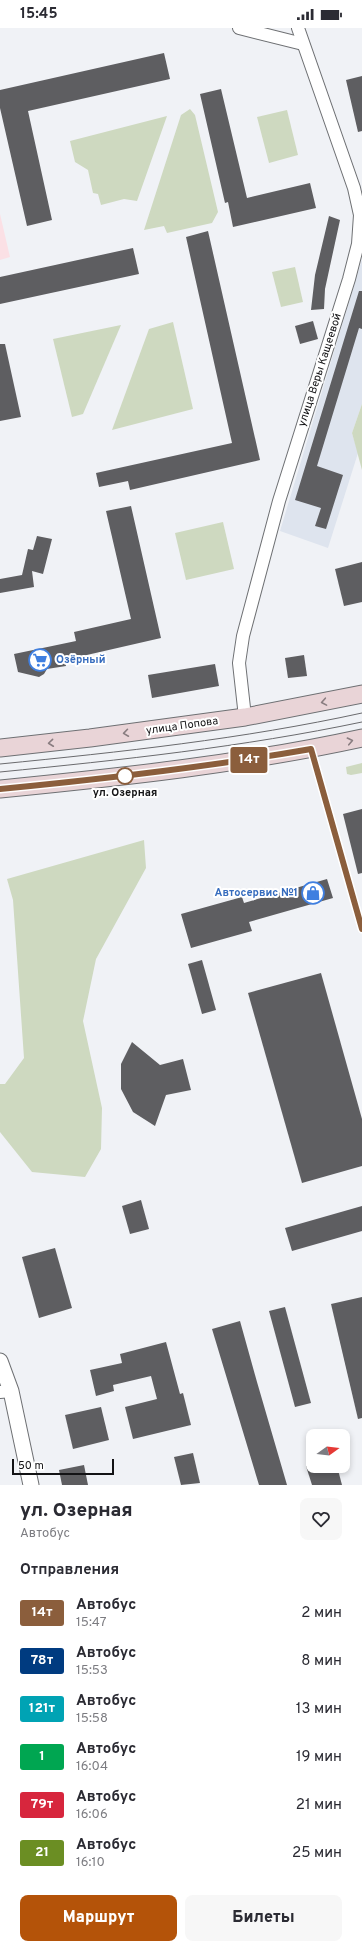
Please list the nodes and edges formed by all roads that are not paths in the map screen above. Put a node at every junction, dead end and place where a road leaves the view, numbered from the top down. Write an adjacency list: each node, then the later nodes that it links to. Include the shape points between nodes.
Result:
1 (239, 28): 3 (street)
2 (298, 28): 3 (street, улица Веры Кащеевой)
3 (303, 44): 5 (street, улица Веры Кащеевой, via 354,188 360,215 358,244 279,501 243,636 239,664)
4 (362, 694): 5 (main road, улица Попова, one-way to 5)
5 (245, 717): 7 (main road, улица Попова, one-way to 7)
6 (362, 738): 8 (main road, one-way to 6, via 250,760)
7 (0, 748)
8 (0, 788)
9 (0, 1361): 10 (street)
10 (5, 1392): 11 (street)
11 (31, 1485)

